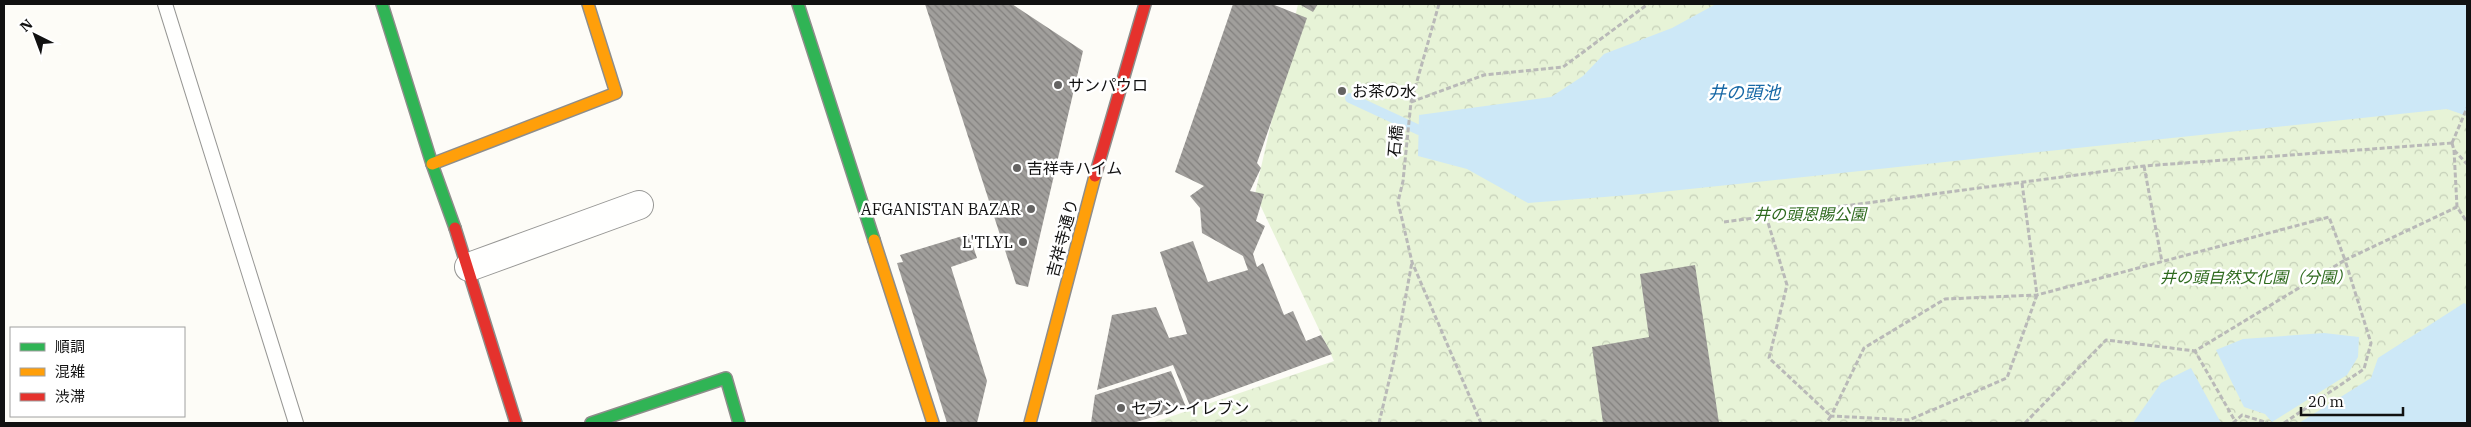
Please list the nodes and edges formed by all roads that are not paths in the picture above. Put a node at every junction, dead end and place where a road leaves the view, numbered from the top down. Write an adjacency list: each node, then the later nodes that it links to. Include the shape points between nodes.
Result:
1 (165, 4): 9 (lane)
2 (382, 4): 6 (street)
3 (588, 4): 6 (street, via 616,93)
4 (798, 4): 13 (street)
5 (1145, 4): 14 (street, 吉祥寺通り, via 1103,147)
6 (432, 164): 8 (street)
7 (639, 205): 8 (street)
8 (469, 267): 10 (street)
9 (296, 423)
10 (516, 423)
11 (591, 423): 12 (street, via 726,378)
12 (739, 423)
13 (933, 423)
14 (1030, 423)

